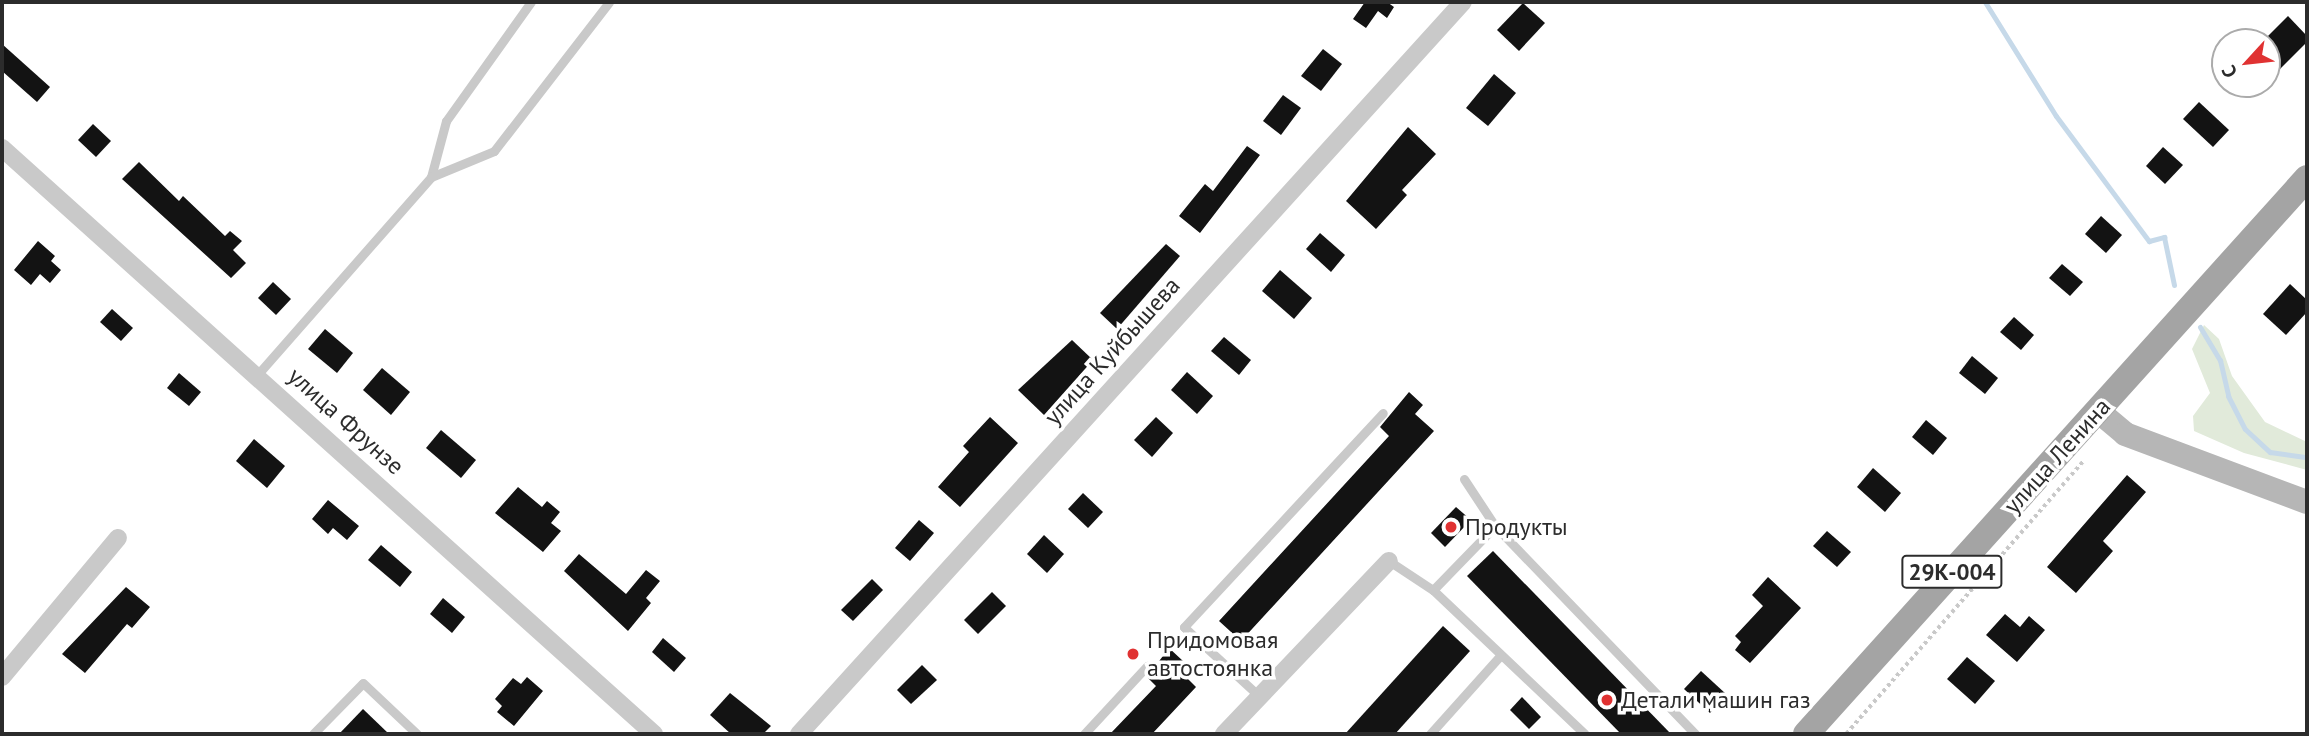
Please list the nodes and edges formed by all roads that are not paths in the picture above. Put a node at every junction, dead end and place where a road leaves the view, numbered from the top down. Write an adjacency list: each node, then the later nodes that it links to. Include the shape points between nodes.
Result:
1 (531, 2): 5 (lane, via 446,121)
2 (609, 2): 5 (lane, via 494,151)
3 (1463, 2): 24 (street, улица Куйбышева)
4 (2, 148): 7 (street, улица Фрунзе)
5 (431, 177): 7 (lane)
6 (2307, 178): 8 (main road, улица Ленина / 29К-004)
7 (258, 374): 23 (street, улица Фрунзе)
8 (2098, 411): 11 (main road, via 2125,434); 29 (main road, улица Ленина / 29К-004)
9 (1383, 413): 19 (lane, via 1184,627)
10 (1464, 479): 12 (lane)
11 (2307, 502)
12 (1496, 526): 15 (lane); 20 (lane)
13 (118, 538): 18 (street)
14 (1389, 561): 15 (lane); 19 (street)
15 (1433, 590): 16 (lane)
16 (1501, 655): 27 (lane); 28 (lane)
17 (1147, 666): 25 (lane)
18 (2, 677)
19 (1259, 696): 26 (street)
20 (1689, 732)
21 (313, 734): 22 (lane, via 363,683)
22 (417, 734)
23 (654, 734)
24 (799, 734)
25 (1084, 734)
26 (1224, 734)
27 (1430, 734)
28 (1584, 734)
29 (1806, 734)

